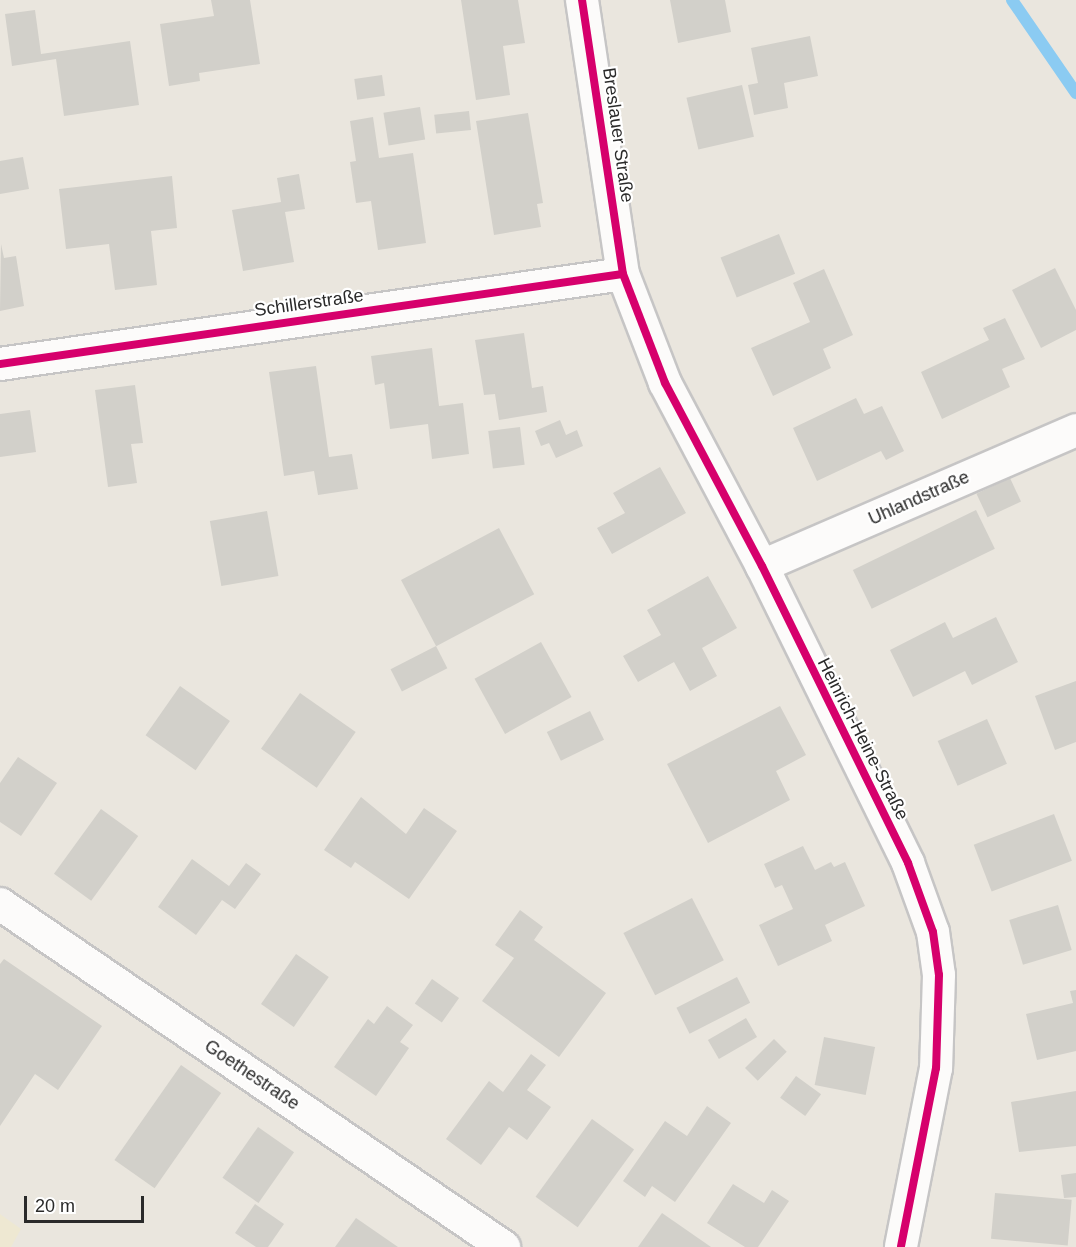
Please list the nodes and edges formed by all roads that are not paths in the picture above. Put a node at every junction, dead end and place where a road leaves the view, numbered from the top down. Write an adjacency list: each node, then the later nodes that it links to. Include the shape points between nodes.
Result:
1 (582, 0): 2 (street, Breslauer Straße)
2 (623, 274): 3 (street, Schillerstraße); 5 (street, Heinrich-Heine-Straße, via 665,382)
3 (0, 364)
4 (1076, 430): 5 (street, Uhlandstraße)
5 (762, 566): 8 (street, Heinrich-Heine-Straße, via 908,862 933,932 939,975 936,1068)
6 (0, 904): 7 (street, Goethestraße)
7 (504, 1247)
8 (901, 1247)

